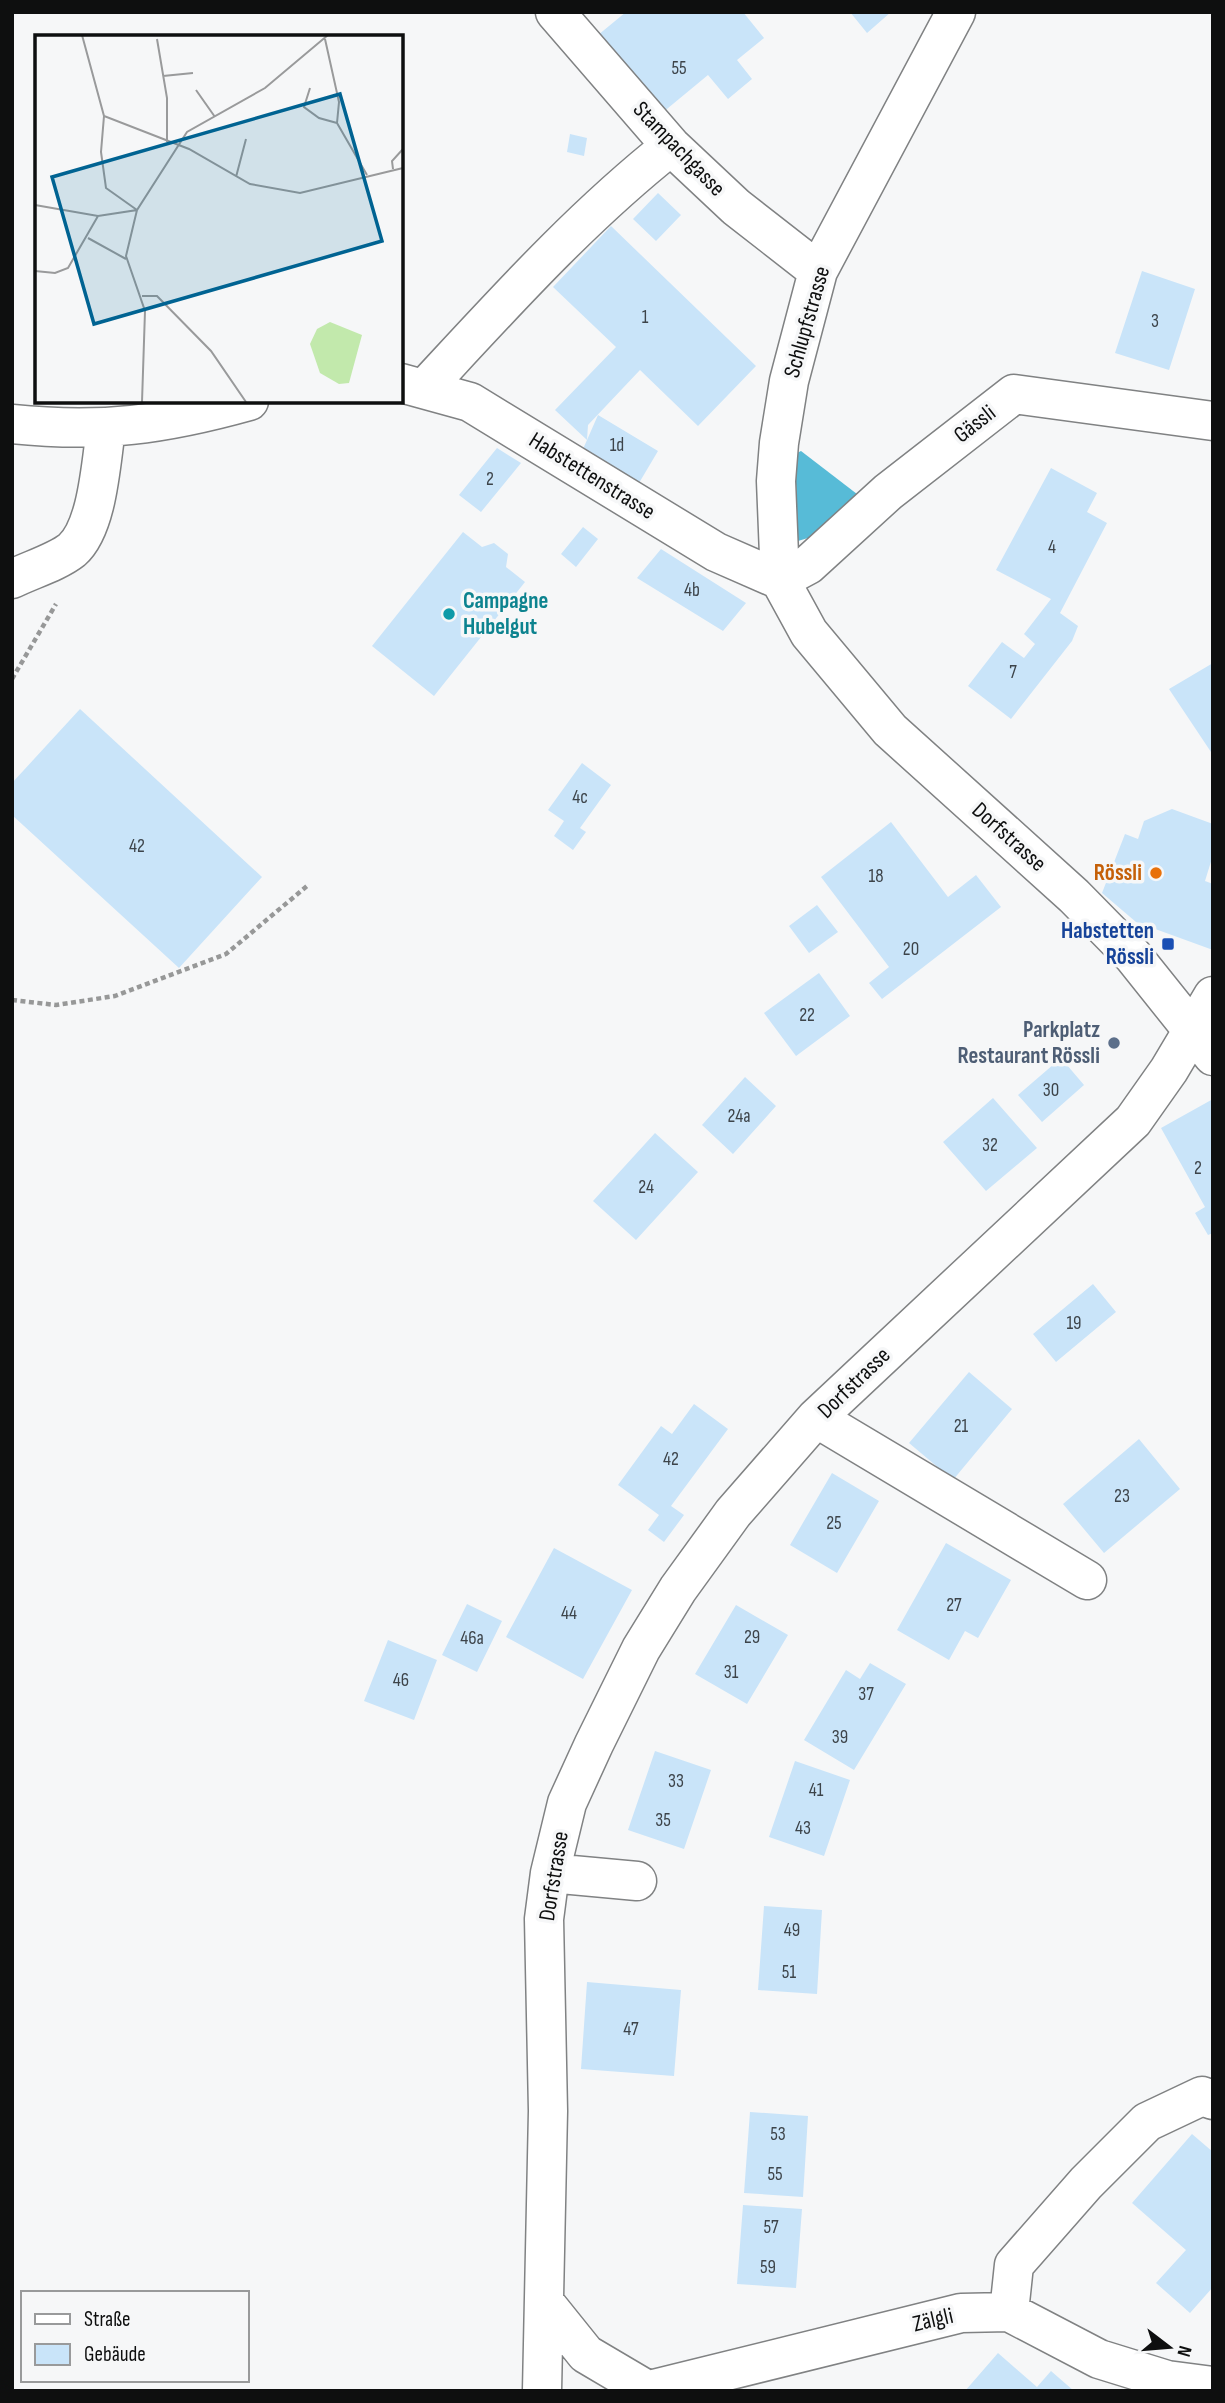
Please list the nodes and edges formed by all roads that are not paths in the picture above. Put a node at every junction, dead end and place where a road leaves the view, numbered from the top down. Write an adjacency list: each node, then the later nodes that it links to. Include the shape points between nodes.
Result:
1 (555, 12): 3 (street, Stampachgasse)
2 (956, 12): 4 (street, Schlupfstrasse)
3 (671, 146): 4 (street, Stampachgasse, via 736,207); 5 (street, via 563,239)
4 (818, 271): 11 (street, Schlupfstrasse, via 789,381 779,443)
5 (413, 386): 11 (street, Habstettenstrasse, via 450,394 492,413 716,552)
6 (246, 402): 9 (street, via 186,419)
7 (1213, 422): 11 (street, Gässli, via 1014,394 888,492 808,565)
8 (12, 424): 9 (street)
9 (106, 429): 10 (street, via 92,510 72,549)
10 (12, 579)
11 (780, 580): 13 (street, Dorfstrasse, via 809,632 890,730 1074,896 1133,956)
12 (1213, 996): 13 (street)
13 (1202, 1044): 14 (street, Dorfstrasse, via 1169,1070 1133,1121)
14 (817, 1418): 15 (street); 16 (street, Dorfstrasse, via 733,1513 641,1649 567,1803)
15 (1087, 1580)
16 (550, 1873): 17 (street); 19 (street, Dorfstrasse, via 544,1919)
17 (637, 1881)
18 (1213, 2100): 20 (street, via 1202,2096 1147,2122 1086,2183 1014,2265)
19 (545, 2303): 22 (street, Zälgli, via 586,2354); 23 (street, Dorfstrasse)
20 (1009, 2312): 21 (street, Zälgli, via 1098,2359 1167,2380); 22 (street, Zälgli, via 961,2313)
21 (1213, 2386)
22 (646, 2390)
23 (542, 2391)

